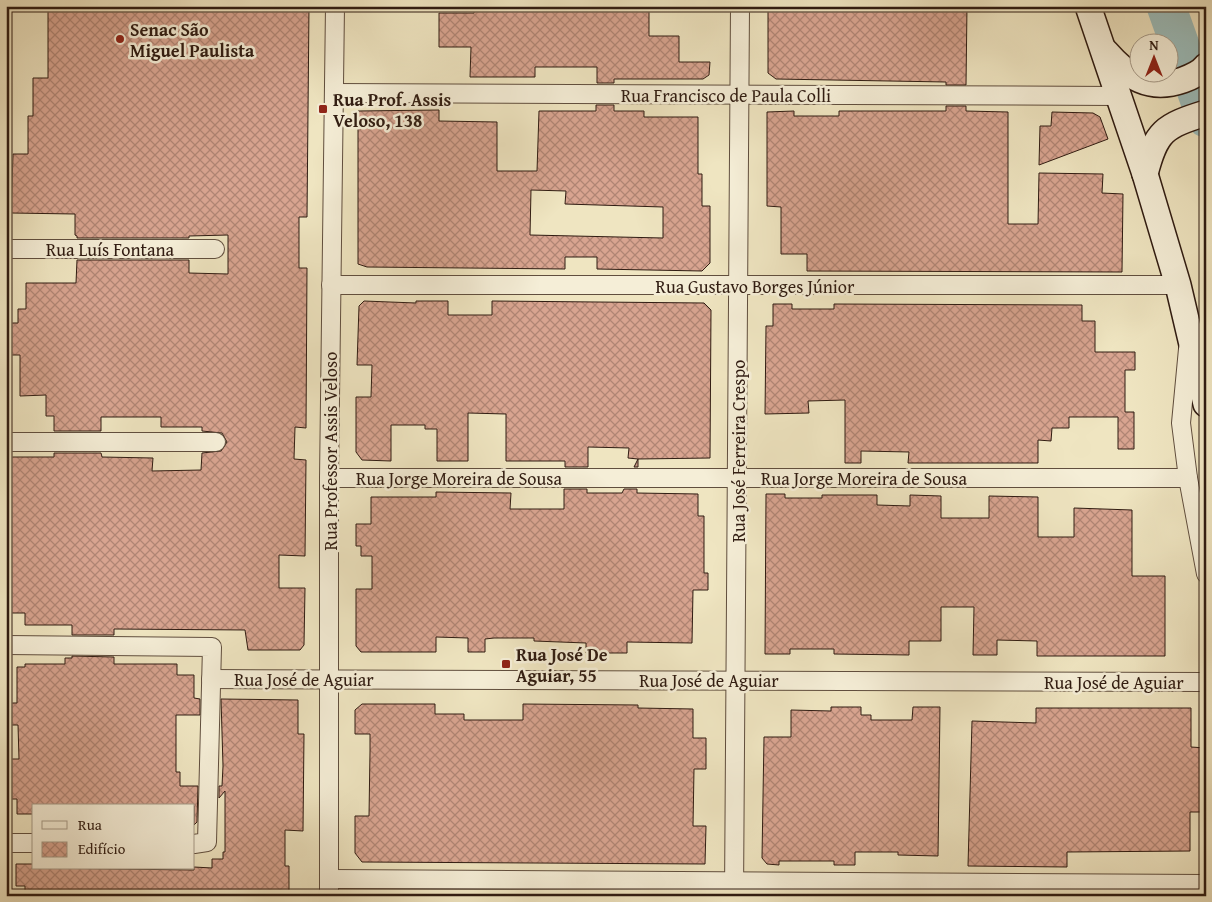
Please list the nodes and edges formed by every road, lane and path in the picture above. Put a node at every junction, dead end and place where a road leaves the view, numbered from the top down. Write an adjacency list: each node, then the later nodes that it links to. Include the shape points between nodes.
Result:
1 (335, 6): 6 (street, Rua Professor Assis Veloso)
2 (740, 6): 7 (street, Rua José Ferreira Crespo)
3 (1088, 6): 4 (street)
4 (1100, 46): 5 (street, via 1132,78 1154,86 1176,83); 8 (street)
5 (1205, 68)
6 (334, 93): 7 (street, Rua Francisco de Paula Colli); 13 (street, Rua Professor Assis Veloso)
7 (740, 95): 8 (street, Rua Francisco de Paula Colli); 15 (street, Rua José Ferreira Crespo)
8 (1118, 96): 10 (street)
9 (1206, 113): 10 (street, via 1168,129 1156,138)
10 (1145, 174): 14 (street)
11 (6, 249): 12 (street, Rua Luís Fontana)
12 (214, 249)
13 (331, 285): 15 (street, Rua Gustavo Borges Júnior); 20 (street, Rua Professor Assis Veloso)
14 (1178, 285): 15 (street, Rua Gustavo Borges Júnior); 16 (street)
15 (739, 286): 22 (street, Rua José Ferreira Crespo)
16 (1189, 333): 17 (street); 21 (street, via 1182,423)
17 (1206, 404)
18 (6, 442): 19 (street)
19 (216, 442)
20 (329, 478): 22 (street, Rua Jorge Moreira de Sousa); 25 (street, Rua Professor Assis Veloso)
21 (1188, 478): 22 (street, Rua Jorge Moreira de Sousa); 23 (street)
22 (737, 479): 27 (street, Rua José Ferreira Crespo)
23 (1206, 574)
24 (6, 645): 26 (street, via 211,647)
25 (329, 678): 26 (street, Rua José de Aguiar); 27 (street, Rua José de Aguiar); 33 (street, Rua Professor Assis Veloso)
26 (211, 679): 31 (street, via 207,842)
27 (736, 680): 28 (street, Rua José de Aguiar); 34 (street, Rua José Ferreira Crespo)
28 (1206, 682)
29 (6, 843): 30 (street)
30 (32, 843)
31 (195, 844)
32 (1206, 884): 35 (street)
33 (330, 887): 34 (street)
34 (734, 889): 35 (street)
35 (1019, 889)

